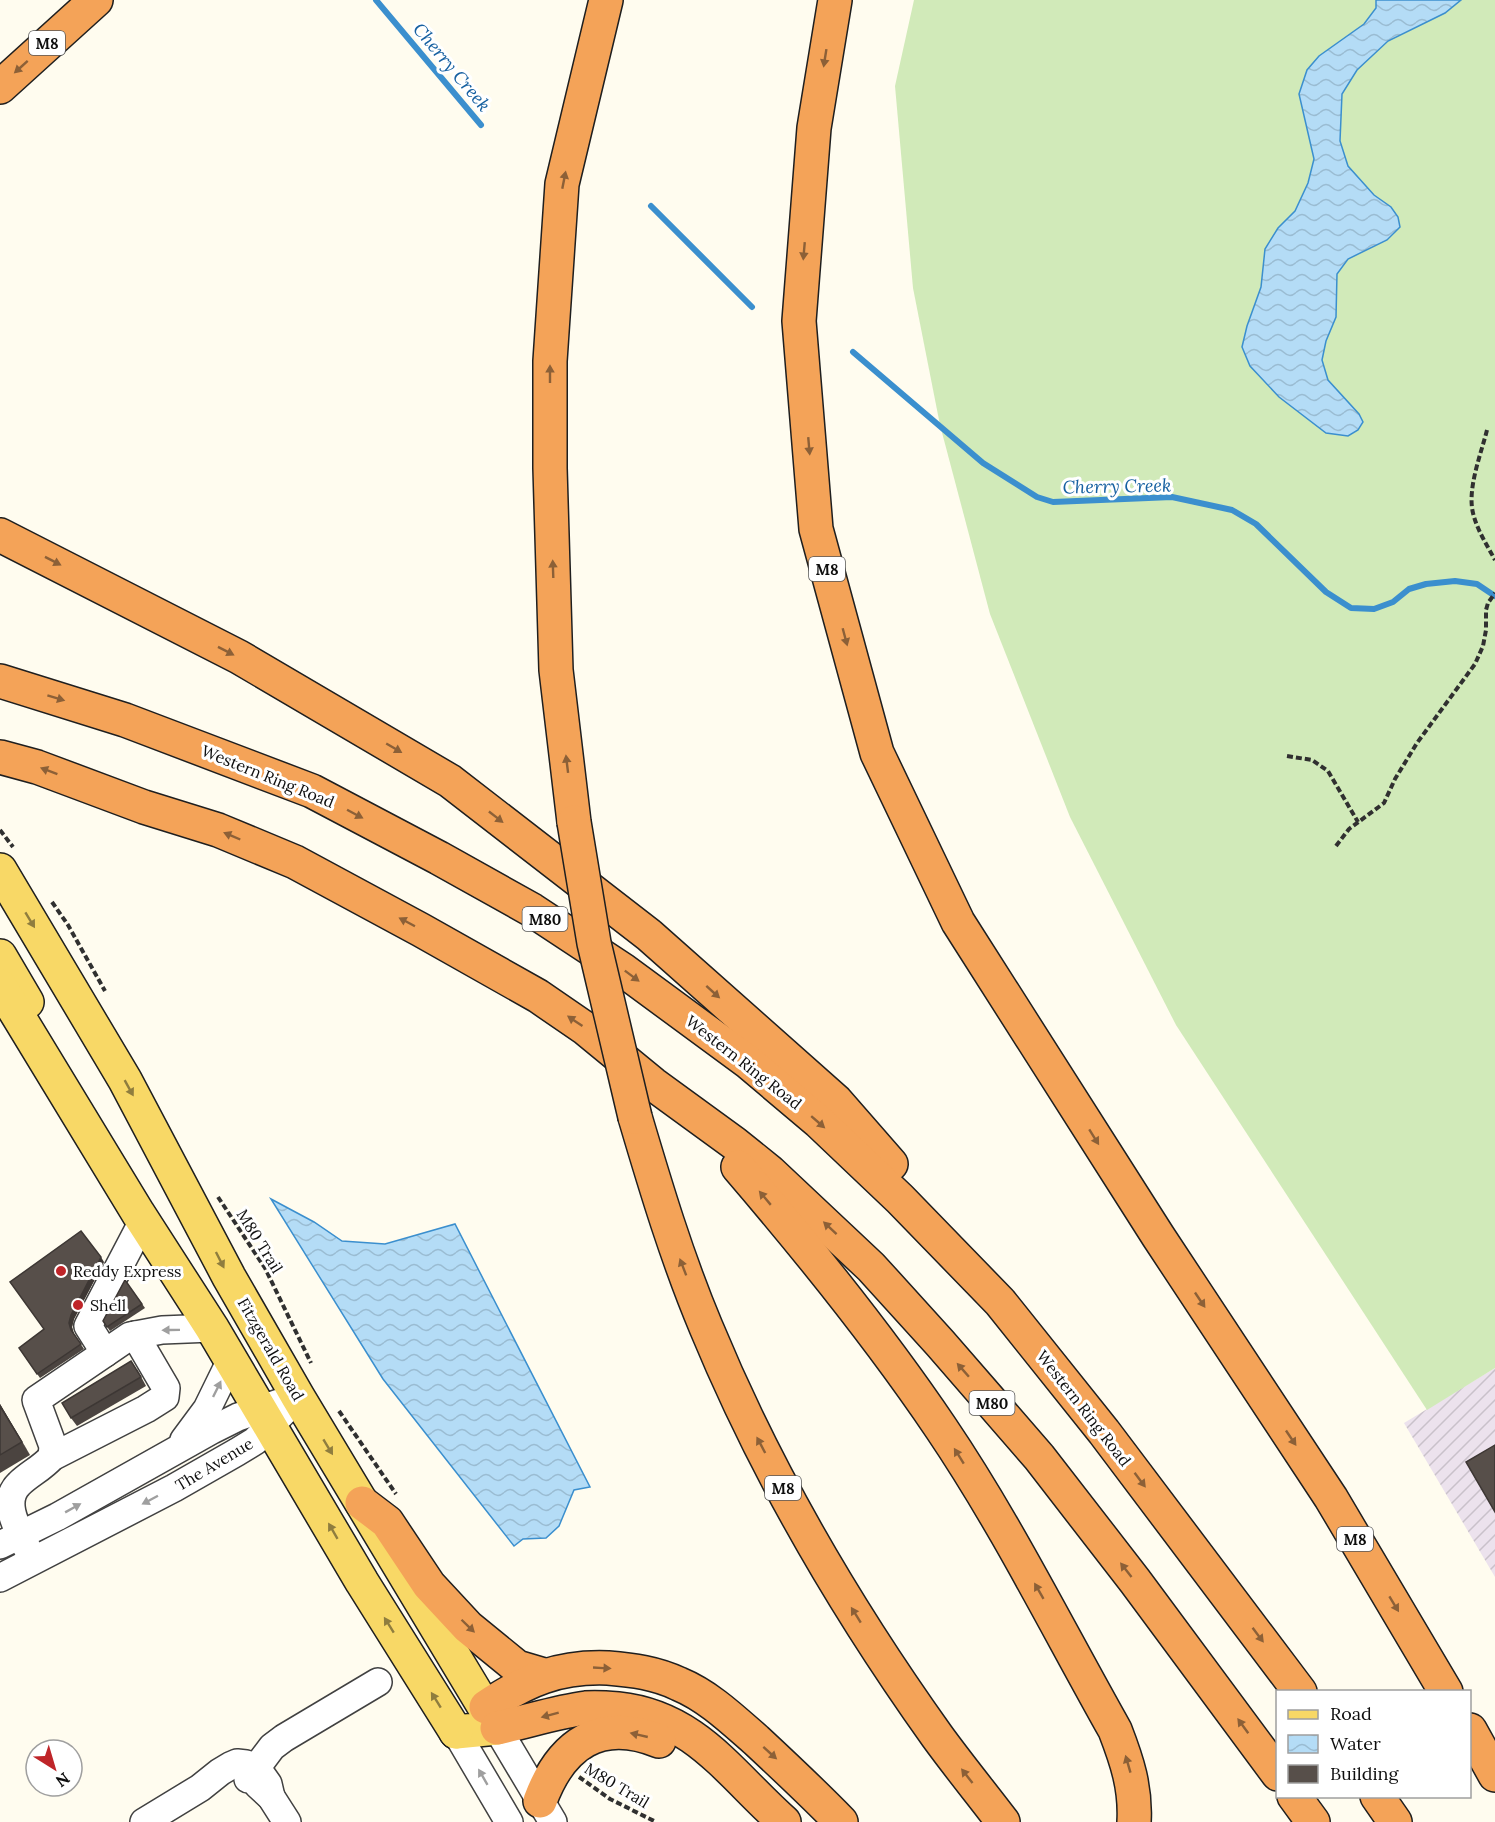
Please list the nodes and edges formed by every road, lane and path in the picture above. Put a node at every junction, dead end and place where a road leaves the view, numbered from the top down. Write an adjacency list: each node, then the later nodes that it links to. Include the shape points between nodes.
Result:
1 (96, 0): 4 (highway, M8, one-way to 4)
2 (606, 0): 58 (highway, M8, one-way to 2, bridge, via 937,1737 857,1617 749,1424 670,1232 635,1117 594,943 574,822 556,670 550,362 562,184)
3 (835, 0): 41 (highway, M8, one-way to 41, via 814,128 799,321 816,530 877,753 958,921 1158,1236 1331,1498)
4 (0, 87)
5 (1487, 430): 7 (path, via 1472,494 1472,511)
6 (0, 535): 23 (highway, one-way to 23, via 239,657 450,781 649,935 836,1101 931,1208)
7 (1495, 560)
8 (1495, 593): 12 (path, via 1486,610 1483,646 1475,664 1418,743 1384,803)
9 (0, 681): 23 (highway, Western Ring Road / M80, one-way to 23, via 125,720 312,791 532,910 623,970 766,1077 900,1198)
10 (1287, 756): 12 (path, via 1312,760 1328,771)
11 (0, 757): 20 (highway, M80, one-way to 11, via 538,996 295,862 218,830 37,766)
12 (1358, 822): 14 (path)
13 (0, 830): 15 (path)
14 (1336, 846)
15 (8, 861): 28 (main road, Fitzgerald Road, one-way to 28, via 229,1277)
16 (48, 897): 19 (path)
17 (0, 956): 22 (main road, via 64,1063)
18 (0, 986): 22 (main road)
19 (108, 996)
20 (653, 1084): 45 (highway, M80, one-way to 20, via 1039,1457 940,1343 871,1267 770,1172); 59 (highway, one-way to 20, via 1135,1792 1115,1730 990,1505 942,1429 890,1353 773,1207 731,1158)
21 (217, 1196): 28 (path, M80 Trail, via 265,1268)
22 (140, 1217): 24 (main road); 26 (street, via 88,1326)
23 (1000, 1302): 40 (highway, Western Ring Road / M80, one-way to 40, via 1104,1432)
24 (212, 1328): 25 (street, one-way to 25); 27 (main road)
25 (132, 1335): 26 (street); 32 (street, via 166,1388 165,1397)
26 (105, 1353): 32 (street, via 36,1400 53,1446)
27 (231, 1360): 30 (main road); 31 (street, The Avenue, one-way to 27, via 207,1410)
28 (307, 1384): 30 (street, The Avenue); 34 (main road, Fitzgerald Road, one-way to 34)
29 (339, 1410): 33 (path)
30 (266, 1417): 31 (street, The Avenue, via 238,1417); 36 (street, The Avenue, one-way to 36, via 255,1441); 43 (main road, one-way to 30, via 362,1582)
31 (175, 1450): 35 (street, The Avenue, one-way to 31)
32 (52, 1457): 35 (street, via 19,1483 11,1495)
33 (398, 1498)
34 (362, 1503): 38 (highway, one-way to 38, via 387,1522 429,1585 468,1627 517,1666); 42 (main road, Fitzgerald Road)
35 (10, 1540): 36 (street)
36 (34, 1561): 37 (street, The Avenue)
37 (0, 1578)
38 (544, 1675): 42 (highway, via 515,1688); 57 (highway, one-way to 57, via 576,1668 620,1669 682,1684 726,1713)
39 (378, 1682): 46 (street, via 284,1738)
40 (1298, 1690)
41 (1445, 1690)
42 (491, 1718): 43 (main road); 51 (street, Fitzgerald Road); 52 (highway, one-way to 42, via 705,1745 659,1717 637,1711 589,1708)
43 (456, 1732): 55 (street, one-way to 43)
44 (1471, 1732): 48 (highway)
45 (1276, 1771)
46 (252, 1773): 53 (street, via 200,1788); 54 (street)
47 (575, 1774): 56 (path, M80 Trail)
48 (1495, 1775)
49 (1295, 1798): 60 (highway)
50 (1378, 1798): 61 (highway)
51 (546, 1811): 52 (highway, one-way to 51, via 681,1752 642,1734 622,1731 601,1733 586,1740 559,1762 548,1780)
52 (781, 1820)
53 (144, 1822)
54 (287, 1822)
55 (509, 1822)
56 (656, 1822)
57 (842, 1822)
58 (1003, 1822)
59 (1134, 1822)
60 (1313, 1822)
61 (1395, 1822)

